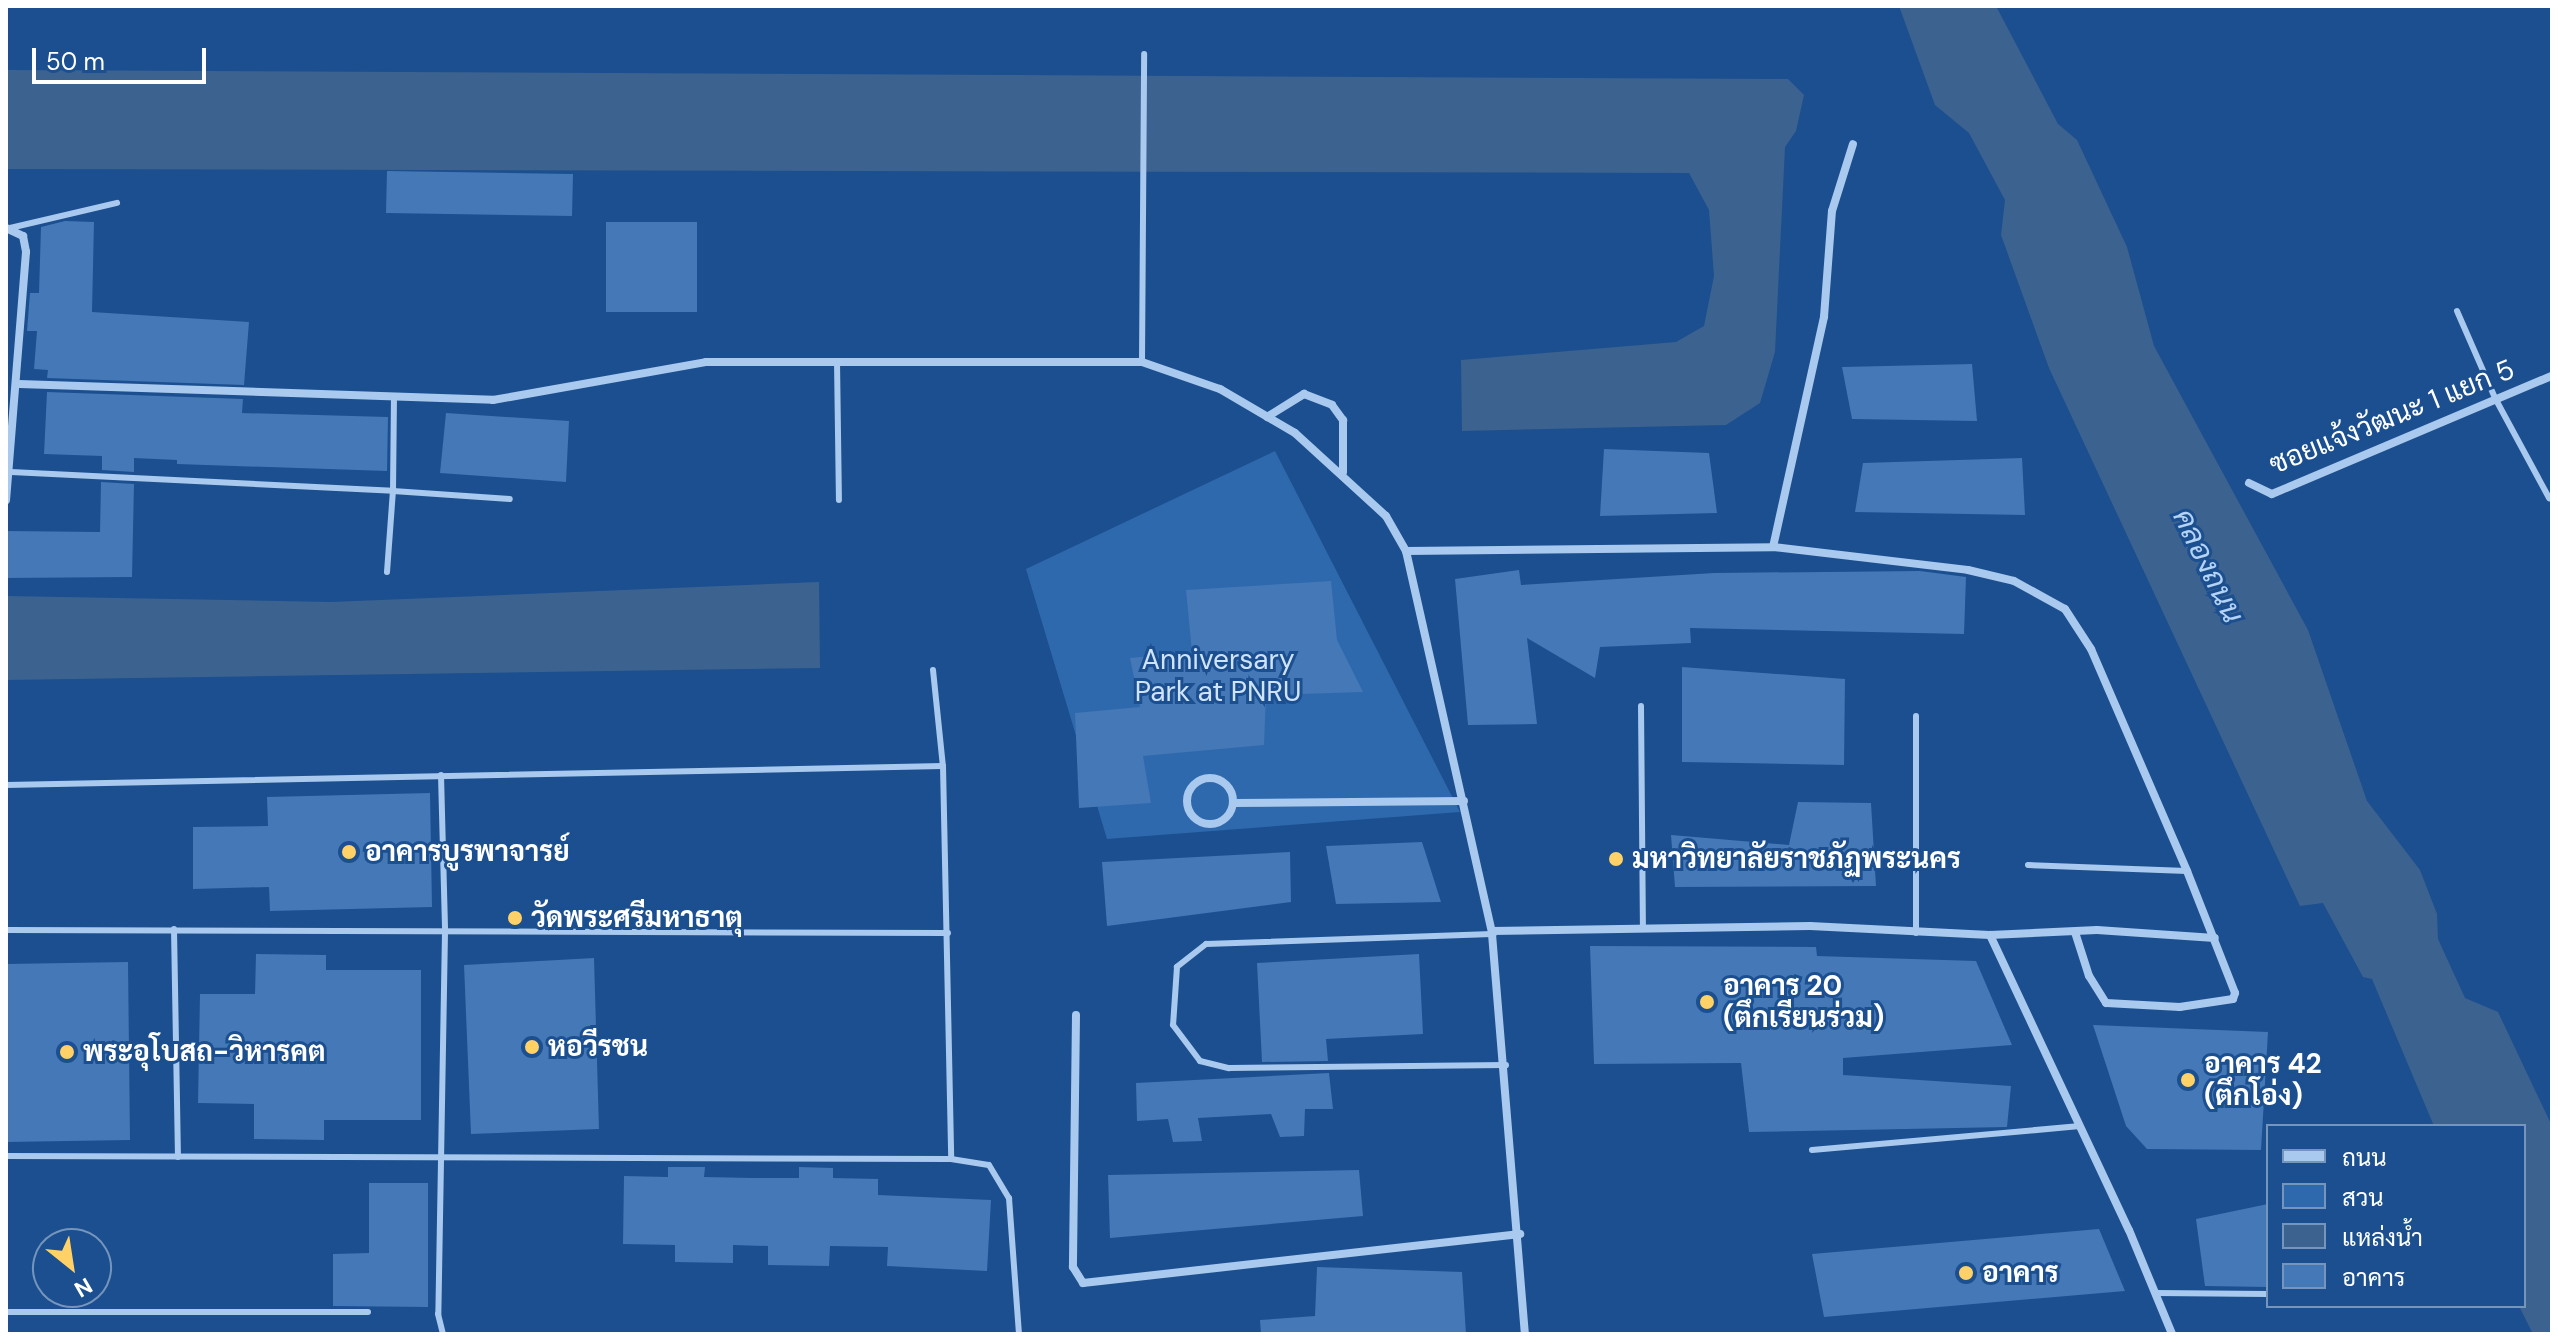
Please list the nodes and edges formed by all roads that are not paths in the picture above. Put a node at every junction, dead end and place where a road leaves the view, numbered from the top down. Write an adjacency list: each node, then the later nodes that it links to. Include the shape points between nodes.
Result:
1 (1144, 54): 7 (lane)
2 (1853, 144): 21 (street, via 1832,211 1824,317)
3 (117, 203): 4 (lane)
4 (8, 228): 9 (street, via 23,236 26,252)
5 (2457, 311): 11 (lane)
6 (837, 361): 7 (street); 10 (street, via 662,366 574,388 493,400); 20 (lane)
7 (1142, 362): 12 (street, via 1220,389)
8 (2552, 376): 11 (street, ซอยแจ้งวัฒนะ 1 แยก 5)
9 (19, 384): 10 (street); 13 (street)
10 (394, 397): 16 (lane)
11 (2495, 398): 15 (street, ซอยแจ้งวัฒนะ 1 แยก 5, via 2272,494); 17 (lane)
12 (1267, 417): 14 (street); 14 (street, via 1304,394 1332,405 1344,428)
13 (11, 472): 16 (lane); 19 (street)
14 (1343, 472): 22 (street, via 1386,516)
15 (2249, 483)
16 (393, 491): 18 (lane); 23 (lane)
17 (2549, 498)
18 (510, 499)
19 (6, 500)
20 (839, 500)
21 (1773, 547): 22 (street); 33 (street, via 1968,570 2014,581 2065,609 2091,649)
22 (1406, 551): 30 (street)
23 (387, 572)
24 (933, 670): 27 (lane)
25 (1641, 706): 34 (lane)
26 (1916, 716): 41 (lane)
27 (943, 766): 28 (lane); 40 (lane)
28 (441, 775): 29 (lane); 37 (lane)
29 (6, 785)
30 (1464, 801): 31 (street); 38 (street)
31 (1233, 803): 31 (street, via 1228,817 1213,824 1197,821 1187,805 1192,787 1209,778 1227,785)
32 (2028, 865): 33 (lane)
33 (2187, 871): 43 (street)
34 (1643, 926): 38 (street); 41 (street)
35 (174, 929): 36 (lane); 37 (lane); 50 (lane)
36 (6, 930)
37 (445, 932): 40 (lane); 48 (lane)
38 (1492, 932): 45 (street); 45 (lane, via 1206,944 1177,967 1173,1025 1200,1061 1229,1068)
39 (2075, 932): 42 (street); 43 (street); 43 (street, via 2089,976 2106,1003 2180,1007 2233,999)
40 (948, 933): 51 (lane)
41 (1916, 933): 42 (street)
42 (1990, 935): 46 (street)
43 (2215, 938)
44 (1076, 1015): 52 (street, via 1073,1267 1083,1283)
45 (1506, 1065): 52 (street)
46 (2080, 1126): 47 (lane); 53 (street)
47 (1812, 1150)
48 (443, 1155): 50 (lane); 51 (lane); 57 (lane, via 438,1314)
49 (6, 1156): 50 (lane)
50 (178, 1157)
51 (951, 1159): 58 (lane, via 989,1165 1009,1198)
52 (1520, 1234): 59 (street)
53 (2156, 1293): 54 (lane); 60 (street)
54 (2266, 1294)
55 (6, 1312): 56 (lane)
56 (368, 1312)
57 (443, 1334)
58 (1019, 1334)
59 (1525, 1334)
60 (2172, 1334)

